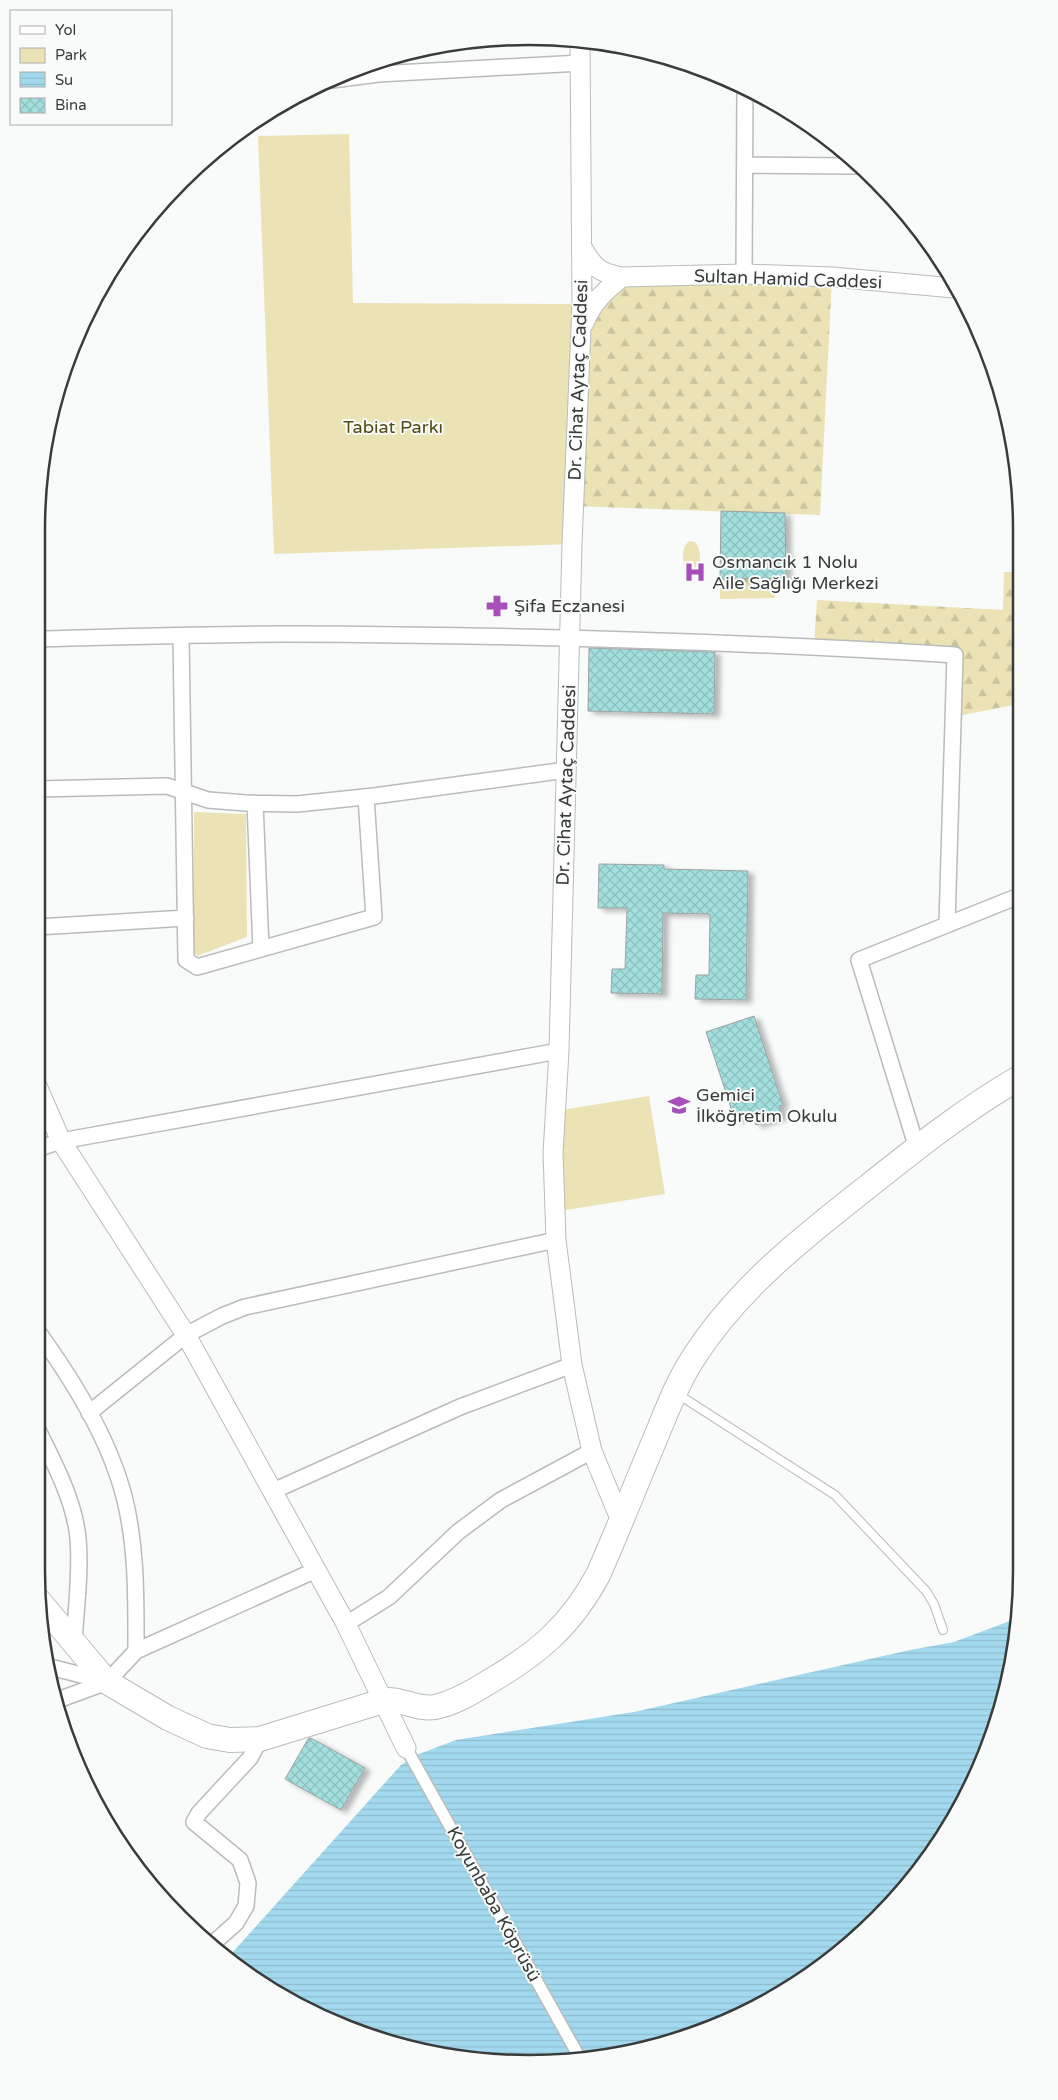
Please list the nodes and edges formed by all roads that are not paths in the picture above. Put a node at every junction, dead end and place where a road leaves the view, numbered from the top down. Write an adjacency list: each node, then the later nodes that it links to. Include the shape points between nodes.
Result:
1 (580, 48): 2 (street, Dr. Cihat Aytaç Caddesi)
2 (581, 63): 3 (street); 7 (street, Dr. Cihat Aytaç Caddesi)
3 (358, 77)
4 (746, 97): 5 (street)
5 (746, 165): 6 (street); 8 (street)
6 (849, 166)
7 (582, 247): 9 (street, Sultan Hamid Caddesi, via 599,270); 11 (street, Dr. Cihat Aytaç Caddesi)
8 (744, 274): 9 (street, Sultan Hamid Caddesi); 10 (street, Sultan Hamid Caddesi, via 832,277)
9 (622, 277): 11 (street, via 592,305)
10 (948, 287)
11 (582, 328): 13 (street, Dr. Cihat Aytaç Caddesi)
12 (181, 636): 13 (street); 14 (street); 17 (street)
13 (570, 637): 15 (street, Dr. Cihat Aytaç Caddesi); 22 (street, via 955,654)
14 (45, 639)
15 (566, 770): 18 (street); 25 (street, Dr. Cihat Aytaç Caddesi)
16 (45, 789): 17 (street, via 167,786)
17 (184, 792): 19 (street, via 208,800); 21 (street)
18 (366, 797): 19 (street, via 297,804); 24 (street, via 374,916)
19 (256, 803): 24 (street)
20 (1013, 898): 22 (street)
21 (186, 918): 23 (street); 24 (street, via 186,960 198,967)
22 (946, 924): 30 (street, via 859,960)
23 (45, 927)
24 (261, 949)
25 (559, 1051): 28 (street); 31 (street, Dr. Cihat Aytaç Caddesi, via 553,1154)
26 (1013, 1082): 30 (main road, via 966,1111)
27 (45, 1104): 28 (street)
28 (61, 1141): 29 (street); 32 (street)
29 (45, 1147)
30 (918, 1148): 35 (main road, via 792,1247 755,1282 711,1333)
31 (556, 1240): 32 (street, via 268,1301 222,1316); 34 (street, Dr. Cihat Aytaç Caddesi)
32 (186, 1335): 36 (street); 39 (street)
33 (45, 1342): 36 (street)
34 (572, 1366): 38 (street, Dr. Cihat Aytaç Caddesi); 39 (street, via 460,1407)
35 (675, 1392): 40 (main road); 44 (lane, via 835,1495 926,1592)
36 (89, 1413): 46 (street, via 108,1448 124,1497 137,1582)
37 (45, 1445): 45 (street, via 73,1514 78,1537)
38 (592, 1451): 40 (street, Dr. Cihat Aytaç Caddesi); 43 (street, via 501,1500 458,1532 389,1597)
39 (273, 1491): 41 (street)
40 (621, 1521): 50 (main road, via 584,1601 537,1651 460,1699 443,1705 420,1708 394,1700)
41 (316, 1570): 43 (street); 46 (street)
42 (47, 1610): 45 (main road)
43 (346, 1624): 50 (street)
44 (943, 1630)
45 (74, 1642): 48 (main road)
46 (136, 1651): 48 (street)
47 (55, 1668): 48 (street)
48 (106, 1682): 49 (street); 51 (main road, via 168,1718 207,1736 230,1740)
49 (62, 1698)
50 (383, 1701): 51 (main road); 52 (street)
51 (260, 1739): 53 (street, via 250,1758 194,1822 240,1860 248,1883 246,1906 236,1923)
52 (406, 1748): 54 (street, Koyunbaba Köprüsü)
53 (216, 1940)
54 (577, 2052)

